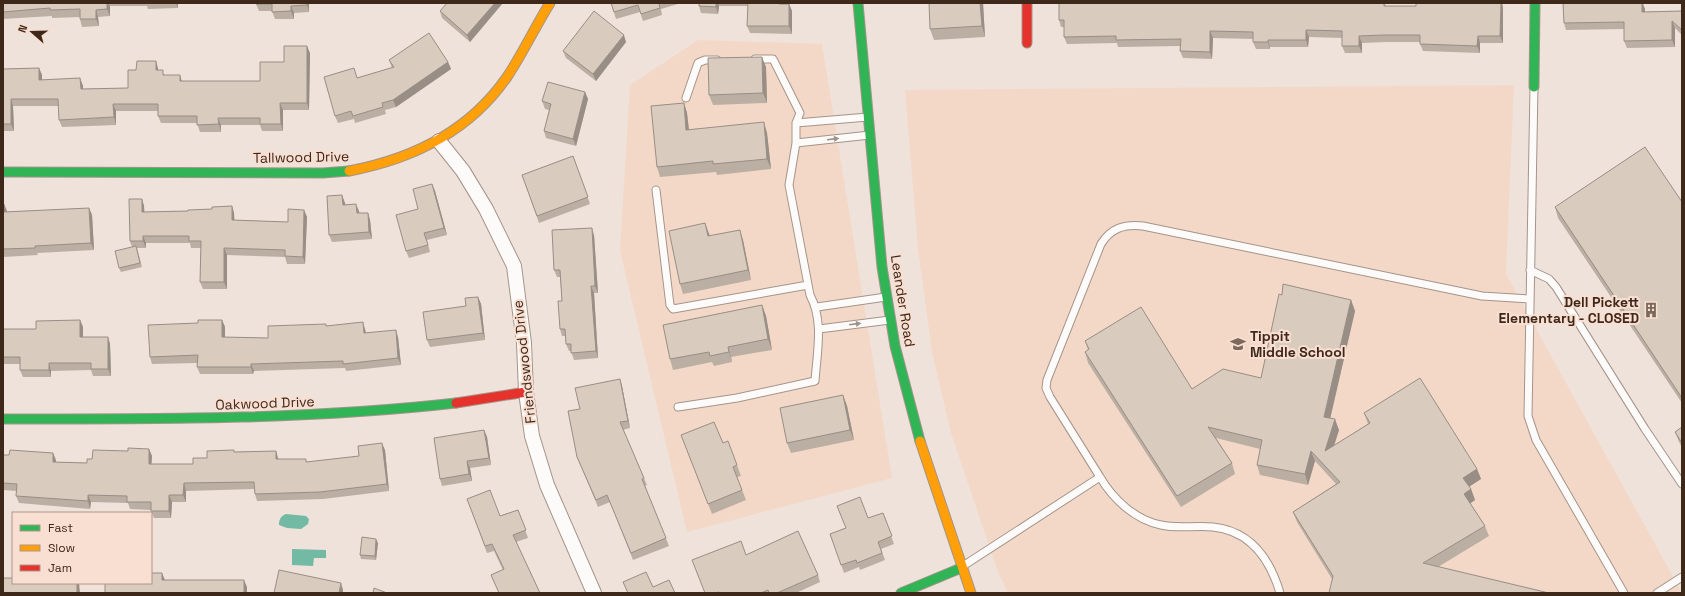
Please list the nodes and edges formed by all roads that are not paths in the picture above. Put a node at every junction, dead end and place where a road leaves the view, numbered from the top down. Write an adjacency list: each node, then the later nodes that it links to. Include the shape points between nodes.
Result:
1 (550, 3): 13 (street, Tallwood Drive, via 500,86 467,121)
2 (858, 3): 10 (street, Leander Road)
3 (1027, 3): 5 (street)
4 (1535, 3): 8 (street)
5 (1027, 43)
6 (728, 60): 9 (lane, via 705,60 698,63)
7 (750, 60): 11 (lane, via 773,59 800,113)
8 (1534, 87): 17 (lane)
9 (686, 98)
10 (868, 117): 11 (lane); 12 (street, Leander Road)
11 (796, 123): 14 (lane)
12 (870, 135): 14 (lane, one-way to 12); 19 (street, Leander Road)
13 (439, 141): 15 (street, Tallwood Drive, via 408,157 346,171); 24 (street, Friendswood Drive, via 463,171 486,209 514,266 524,343)
14 (796, 143): 18 (lane, via 789,185)
15 (3, 172)
16 (656, 190): 18 (lane, via 670,306 673,309)
17 (1530, 270): 20 (lane); 28 (lane, via 1549,279 1556,287 1644,429)
18 (808, 285): 21 (lane)
19 (887, 296): 21 (lane); 22 (street, Leander Road)
20 (1529, 299): 27 (lane, via 1482,296 1143,226 1116,228 1101,244 1050,369 1046,388); 35 (lane, via 1527,400 1530,428)
21 (817, 307): 23 (lane)
22 (890, 320): 23 (lane, one-way to 22); 29 (street, Leander Road, via 916,430)
23 (819, 328): 25 (lane, via 815,381)
24 (526, 392): 26 (street, Oakwood Drive, via 475,402 339,415 232,419); 31 (street, Friendswood Drive, via 536,453 547,485)
25 (678, 407)
26 (3, 419)
27 (1100, 477): 29 (lane); 34 (lane, via 1116,499 1149,521 1171,527 1214,527 1248,539 1265,557)
28 (1682, 484)
29 (961, 568): 32 (street); 33 (street, Leander Road)
30 (1682, 577): 36 (lane)
31 (594, 593)
32 (901, 593)
33 (972, 593)
34 (1280, 593)
35 (1624, 593)
36 (1657, 593)

